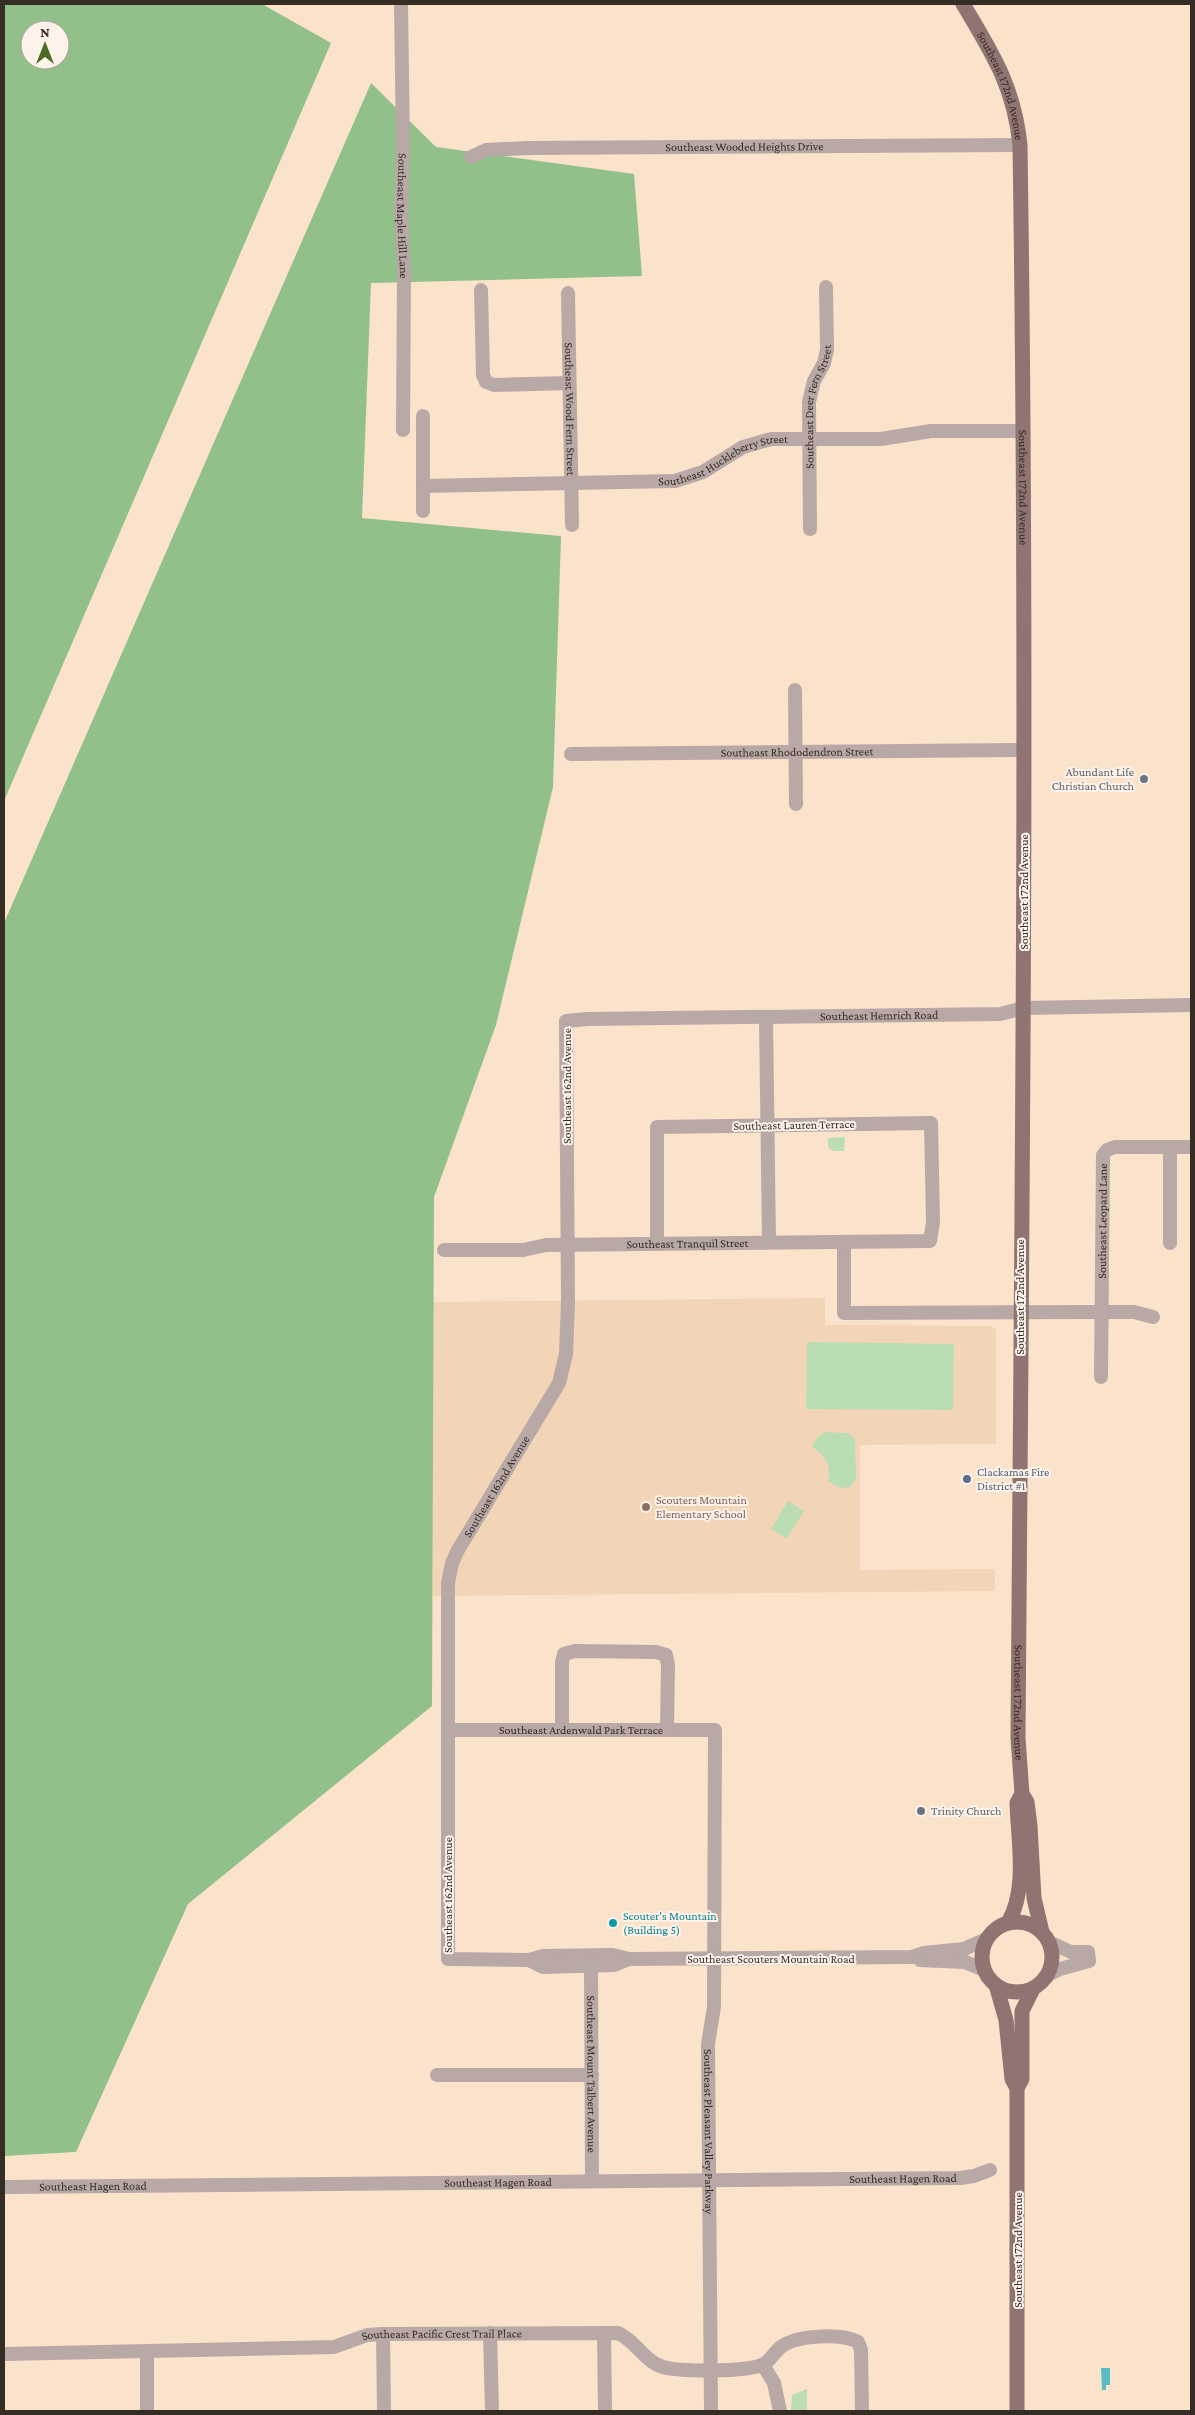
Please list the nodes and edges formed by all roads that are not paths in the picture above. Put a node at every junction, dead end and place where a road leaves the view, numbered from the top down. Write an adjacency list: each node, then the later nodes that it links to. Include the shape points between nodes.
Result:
1 (401, 4): 10 (street, Southeast Maple Hill Lane)
2 (963, 4): 3 (main road, Southeast 172nd Avenue, via 1010,90)
3 (1020, 145): 4 (street, Southeast Wooded Heights Drive, via 526,148 486,150); 11 (main road, Southeast 172nd Avenue)
4 (472, 157)
5 (826, 286): 12 (street, Southeast Deer Fern Street, via 827,350 810,396)
6 (481, 290): 8 (street, via 483,375 486,382 494,385)
7 (568, 292): 8 (street, Southeast Wood Fern Street)
8 (569, 383): 13 (street, Southeast Wood Fern Street)
9 (422, 416): 14 (street)
10 (403, 430)
11 (1022, 432): 12 (street, Southeast Huckleberry Street, via 931,431 881,439); 19 (main road, Southeast 172nd Avenue)
12 (811, 438): 13 (street, Southeast Huckleberry Street, via 771,439 748,445 703,472 675,481); 17 (street, Southeast Deer Fern Street)
13 (571, 483): 14 (street, Southeast Huckleberry Street); 16 (street, Southeast Wood Fern Street)
14 (423, 486): 15 (street)
15 (423, 511)
16 (572, 525)
17 (810, 529)
18 (795, 690): 20 (street)
19 (1023, 750): 20 (street, Southeast Rhododendron Street); 24 (main road, Southeast 172nd Avenue)
20 (796, 752): 21 (street, Southeast Rhododendron Street); 22 (street)
21 (571, 754)
22 (796, 804)
23 (1191, 1005): 24 (street, Southeast Hemrich Road)
24 (1024, 1008): 25 (street, Southeast Hemrich Road, via 1000,1014); 38 (main road, Southeast 172nd Avenue)
25 (766, 1018): 26 (street, Southeast Hemrich Road); 27 (street)
26 (566, 1021): 34 (street, Southeast 162nd Avenue)
27 (767, 1126): 30 (street, Southeast Lauren Terrace, via 931,1123 933,1222); 31 (street); 35 (street, Southeast Lauren Terrace, via 657,1127)
28 (1170, 1147): 29 (street, Southeast Leopard Lane); 33 (street); 37 (street, Southeast Leopard Lane, via 1116,1147 1103,1155)
29 (1191, 1147)
30 (930, 1241): 32 (street, Southeast Tranquil Street)
31 (769, 1242): 32 (street, Southeast Tranquil Street); 35 (street, Southeast Tranquil Street)
32 (844, 1242): 38 (street, via 844,1314)
33 (1170, 1243)
34 (567, 1244): 35 (street, Southeast Tranquil Street); 36 (street, Southeast Tranquil Street, via 523,1250); 41 (street, Southeast 162nd Avenue, via 566,1354 558,1383 452,1563 448,1583)
35 (657, 1244)
36 (444, 1250)
37 (1102, 1312): 38 (street); 39 (street, via 1134,1312); 40 (street, Southeast Leopard Lane)
38 (1020, 1313): 45 (main road, Southeast 172nd Avenue, via 1018,1738)
39 (1153, 1317)
40 (1101, 1377)
41 (449, 1730): 42 (street, Southeast Ardenwald Park Terrace); 50 (street, Southeast 162nd Avenue)
42 (562, 1730): 43 (street, Southeast Ardenwald Park Terrace); 43 (street, via 562,1662 564,1654 575,1651 656,1652 666,1655)
43 (667, 1730): 44 (street, Southeast Ardenwald Park Terrace)
44 (715, 1730): 52 (street, Southeast Pleasant Valley Parkway)
45 (1022, 1794): 46 (main road, Southeast 172nd Avenue, via 1017,1802 1019,1896); 47 (main road, Southeast 172nd Avenue, via 1027,1802 1034,1898)
46 (1008, 1923): 47 (main road, via 1030,1924); 48 (main road, Southeast 172nd Avenue)
47 (1046, 1937): 56 (main road, Southeast 172nd Avenue, via 1053,1955); 56 (street, via 1071,1952 1088,1952 1089,1961)
48 (987, 1939): 49 (street, Southeast Scouters Mountain Road, via 964,1949 924,1953); 55 (main road, via 982,1957)
49 (912, 1958): 52 (street, Southeast Scouters Mountain Road); 55 (street, Southeast Scouters Mountain Road, via 924,1962 965,1962)
50 (448, 1959): 53 (street, Southeast Scouters Mountain Road)
51 (629, 1959): 52 (street, Southeast Scouters Mountain Road); 53 (street, Southeast Scouters Mountain Road, via 613,1955 543,1956); 54 (street, Southeast Scouters Mountain Road, via 614,1965)
52 (715, 1959): 63 (street, Southeast Pleasant Valley Parkway, via 714,2007 708,2044)
53 (529, 1960): 54 (street, Southeast Scouters Mountain Road, via 543,1966)
54 (591, 1966): 60 (street, Southeast Mount Talbert Avenue)
55 (984, 1970): 57 (main road, Southeast 172nd Avenue)
56 (1048, 1975): 58 (main road, Southeast 172nd Avenue)
57 (996, 1985): 58 (main road, via 1014,1992); 61 (main road, Southeast 172nd Avenue, via 1005,2014 1012,2079)
58 (1033, 1989): 61 (main road, Southeast 172nd Avenue, via 1022,2011 1022,2079)
59 (437, 2075): 60 (street)
60 (592, 2075): 64 (street, Southeast Mount Talbert Avenue)
61 (1017, 2088): 80 (main road, Southeast 172nd Avenue)
62 (990, 2170): 63 (street, Southeast Hagen Road, via 960,2178)
63 (710, 2179): 64 (street, Southeast Hagen Road); 72 (street, Southeast Pleasant Valley Parkway)
64 (592, 2181): 65 (street, Southeast Hagen Road)
65 (4, 2187)
66 (490, 2333): 67 (street, Southeast Pacific Crest Trail Place); 68 (street, Southeast Pacific Crest Trail Place); 75 (street)
67 (604, 2333): 72 (street, Southeast Pacific Crest Trail Place, via 618,2333 630,2339 661,2367); 76 (street)
68 (383, 2334): 69 (street, Southeast Pacific Crest Trail Place, via 367,2335 334,2347); 74 (street)
69 (147, 2352): 70 (street, Southeast Pacific Crest Trail Place); 73 (street)
70 (4, 2354)
71 (764, 2365): 72 (street, Southeast Pacific Crest Trail Place); 78 (street, via 774,2383); 79 (street, via 780,2348 798,2339 844,2338 858,2342 862,2360)
72 (711, 2370): 77 (street, Southeast Pleasant Valley Parkway)
73 (147, 2411)
74 (384, 2411)
75 (492, 2411)
76 (605, 2411)
77 (711, 2411)
78 (780, 2411)
79 (862, 2411)
80 (1017, 2411)

